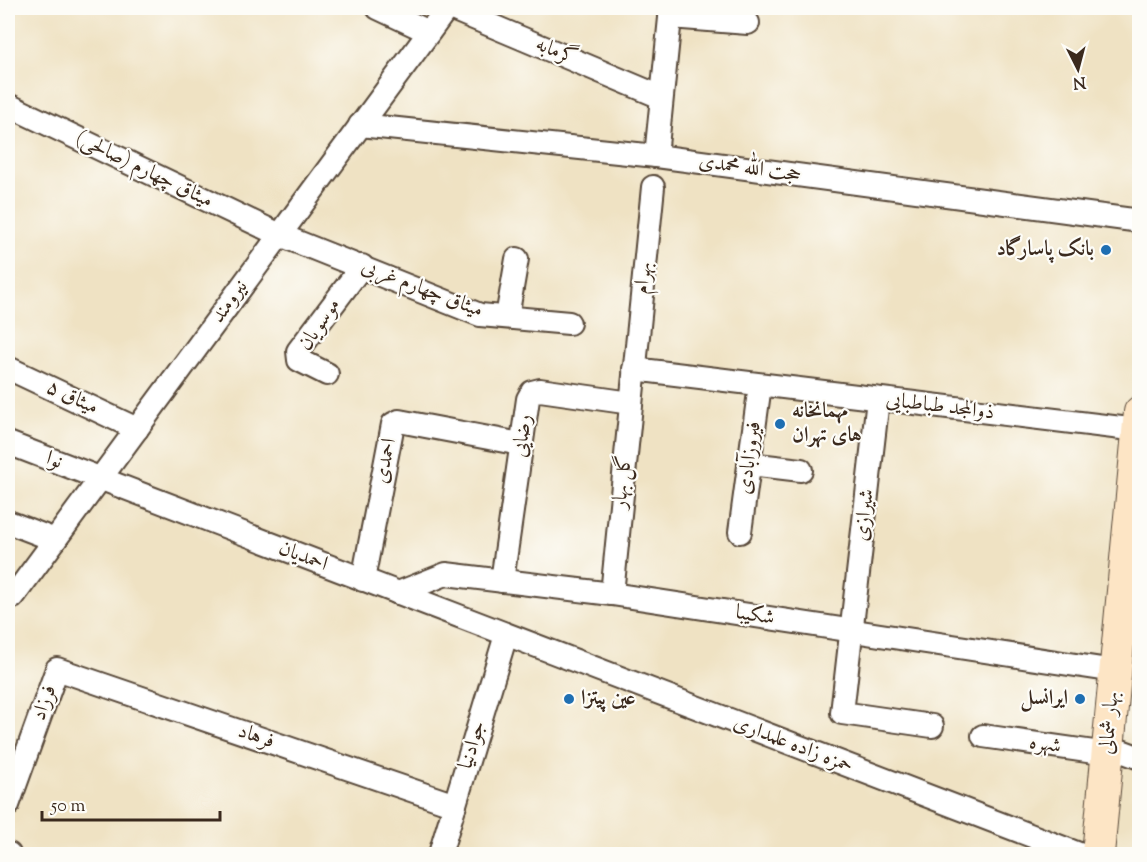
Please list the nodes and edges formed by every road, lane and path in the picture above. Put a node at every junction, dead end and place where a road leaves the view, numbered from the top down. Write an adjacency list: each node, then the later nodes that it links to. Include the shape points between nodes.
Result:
1 (378, 8): 5 (street)
2 (448, 8): 5 (street, نیرومند); 6 (street, گرمابه)
3 (670, 12): 4 (street); 6 (street)
4 (748, 23)
5 (429, 32): 8 (street, نیرومند)
6 (662, 97): 9 (street)
7 (8, 105): 12 (street, میثاق چهارم (صالحی))
8 (360, 125): 9 (street, حجت الله محمدی); 12 (street, نیرومند)
9 (656, 156): 11 (street, حجت الله محمدی)
10 (653, 187): 18 (street, بهرام)
11 (1140, 221)
12 (280, 235): 14 (street, میثاق چهارم غربی); 24 (street, نیرومند)
13 (517, 259): 15 (street)
14 (362, 266): 15 (street, میثاق چهارم غربی, via 480,315); 19 (street, موسویان, via 298,351 299,360)
15 (507, 317): 16 (street, میثاق چهارم غربی)
16 (569, 323)
17 (8, 368): 24 (street, میثاق ۵)
18 (634, 369): 20 (street, ذوالمجد طباطبایی); 22 (street, گل بهار)
19 (327, 374)
20 (760, 385): 21 (street, ذوالمجد طباطبایی); 27 (street, فیروزآبادی)
21 (878, 399): 23 (street, ذوالمجد طباطبایی); 39 (street, شیرازی)
22 (631, 403): 35 (street, رضایی, via 532,392); 37 (street, گل بهار)
23 (1139, 421): 32 (main road, بهار شمالی)
24 (137, 429): 29 (street, نیرومند)
25 (510, 442): 34 (street, احمدی, via 393,424)
26 (8, 443): 29 (street, نوا)
27 (749, 464): 28 (street); 31 (street, فیروزآبادی)
28 (801, 470)
29 (100, 479): 33 (street, نیرومند); 34 (street, احمدیان)
30 (8, 522): 33 (street)
31 (740, 532)
32 (1134, 537): 42 (main road, بهار شمالی)
33 (55, 540): 38 (street, نیرومند)
34 (363, 580): 36 (street, احمدیان)
35 (502, 580): 36 (street, شکیبا, via 446,574); 37 (street, شکیبا)
36 (398, 593): 40 (street, احمدیان)
37 (612, 594): 39 (street, شکیبا)
38 (10, 596)
39 (851, 631): 42 (street, شکیبا); 43 (street, شیرازی, via 842,713)
40 (506, 635): 48 (street, جوادنیا); 50 (street, حمزه زاده علمداری)
41 (57, 669): 47 (street, فرزاد); 48 (street, فرهاد)
42 (1115, 671): 45 (main road, بهار شمالی)
43 (932, 726)
44 (983, 736): 45 (street, شهره)
45 (1108, 750): 46 (street, شهره); 51 (main road, بهار شمالی)
46 (1140, 758)
47 (10, 791)
48 (455, 805): 49 (street, جوادنیا)
49 (440, 855)
50 (1079, 855)
51 (1098, 855)

